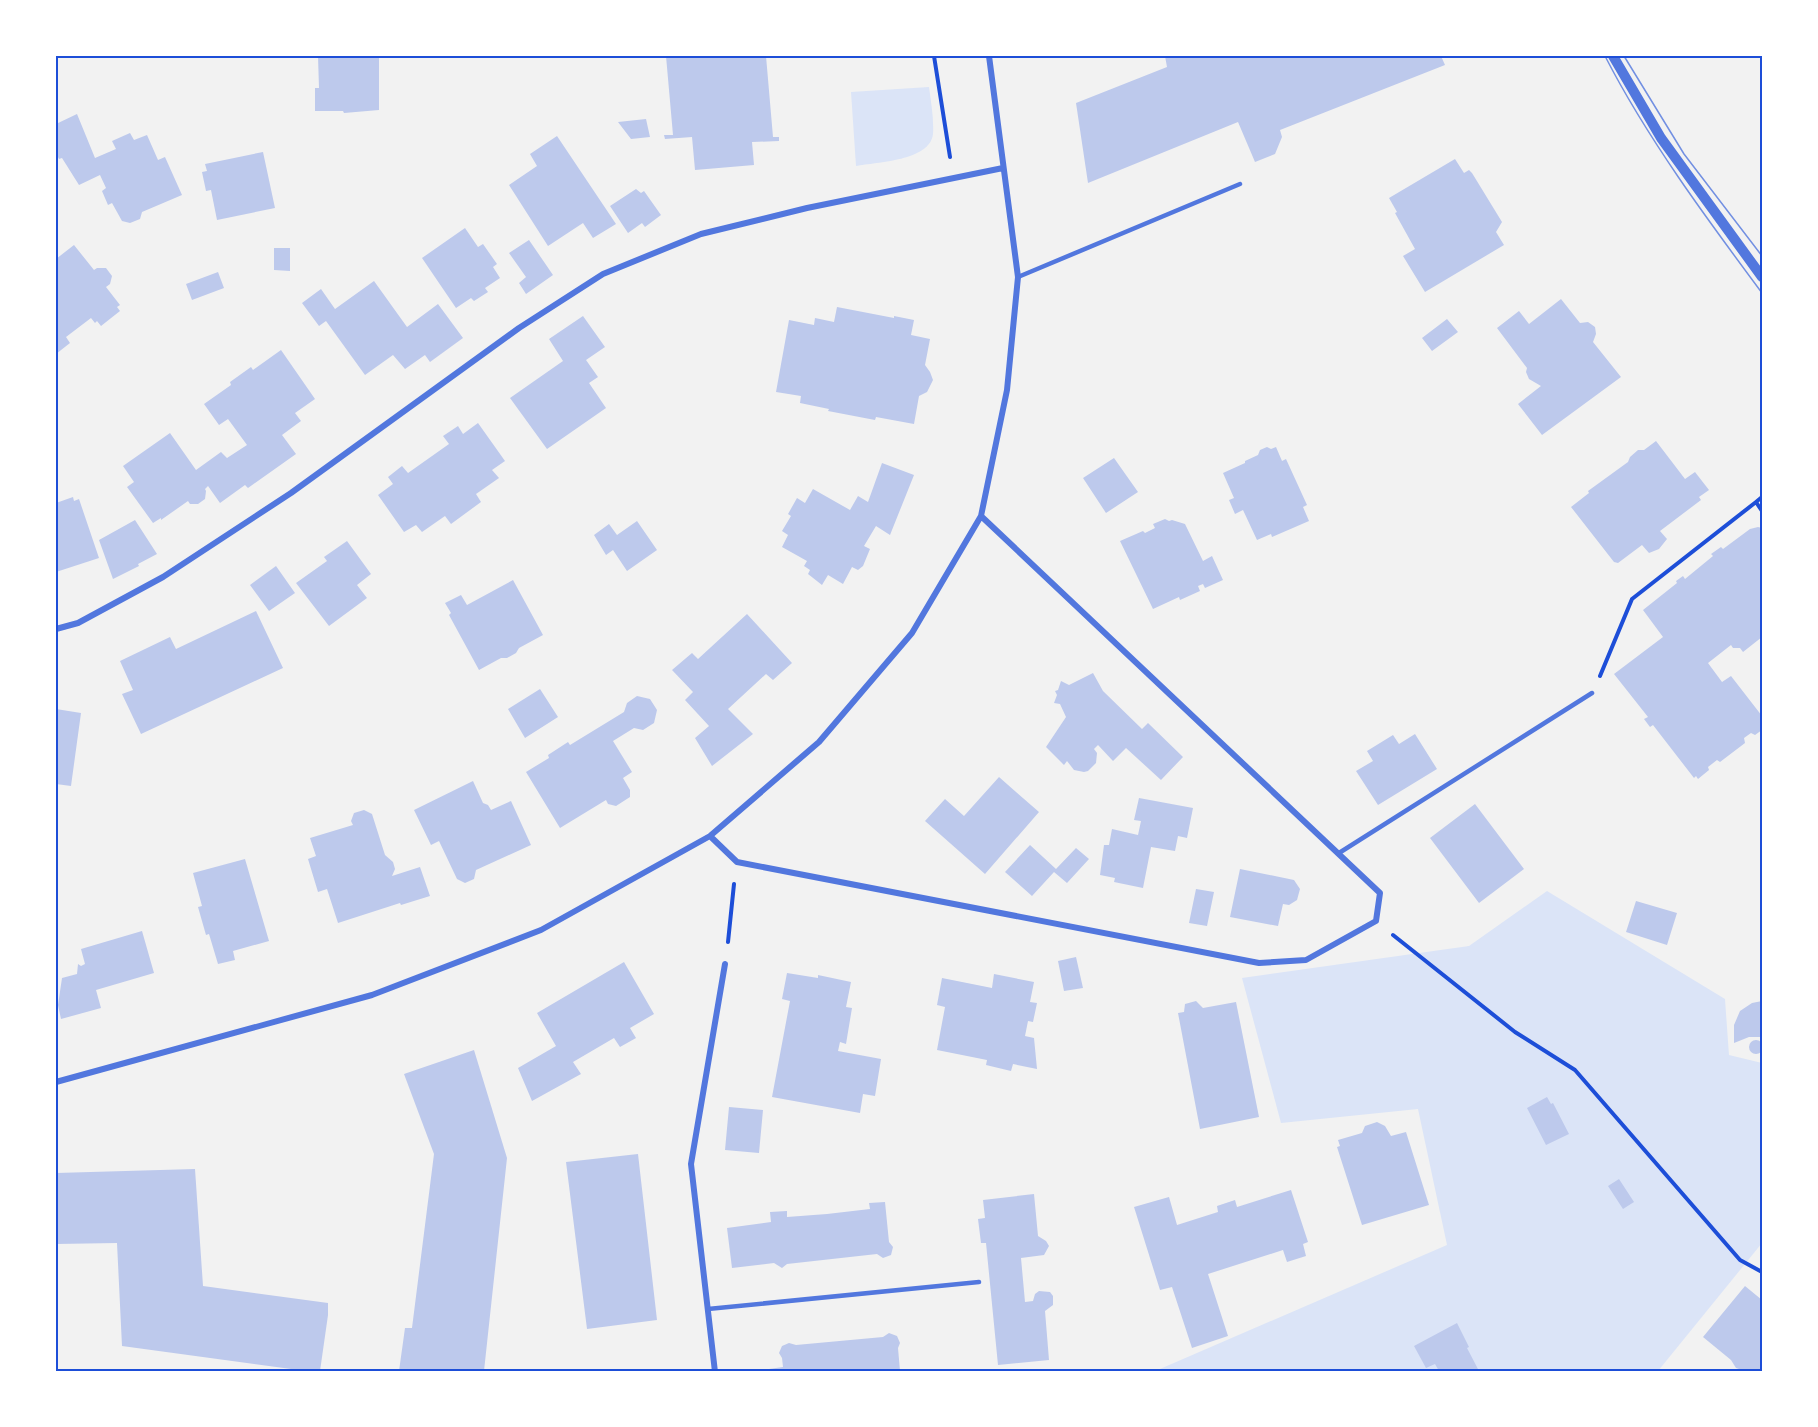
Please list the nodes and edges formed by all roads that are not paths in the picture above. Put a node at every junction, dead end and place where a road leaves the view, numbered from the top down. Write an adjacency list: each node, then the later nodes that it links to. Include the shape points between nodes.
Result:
1 (989, 56): 3 (street)
2 (1613, 56): 6 (street, via 1661,138)
3 (1003, 168): 5 (street); 8 (street, via 701,234 603,274 519,328 291,493 164,577 78,623)
4 (1240, 184): 5 (lane)
5 (1018, 277): 7 (street, via 1007,390)
6 (1762, 278)
7 (981, 516): 10 (street, via 912,633 819,742); 11 (street)
8 (56, 628)
9 (1592, 693): 11 (lane)
10 (710, 837): 11 (street, via 737,862 1259,963 1306,960 1376,921 1380,893); 13 (street, via 541,930 372,995)
11 (1339, 853)
12 (725, 964): 15 (street, via 691,1164)
13 (56, 1083)
14 (979, 1282): 15 (lane)
15 (708, 1309): 16 (street)
16 (715, 1371)

